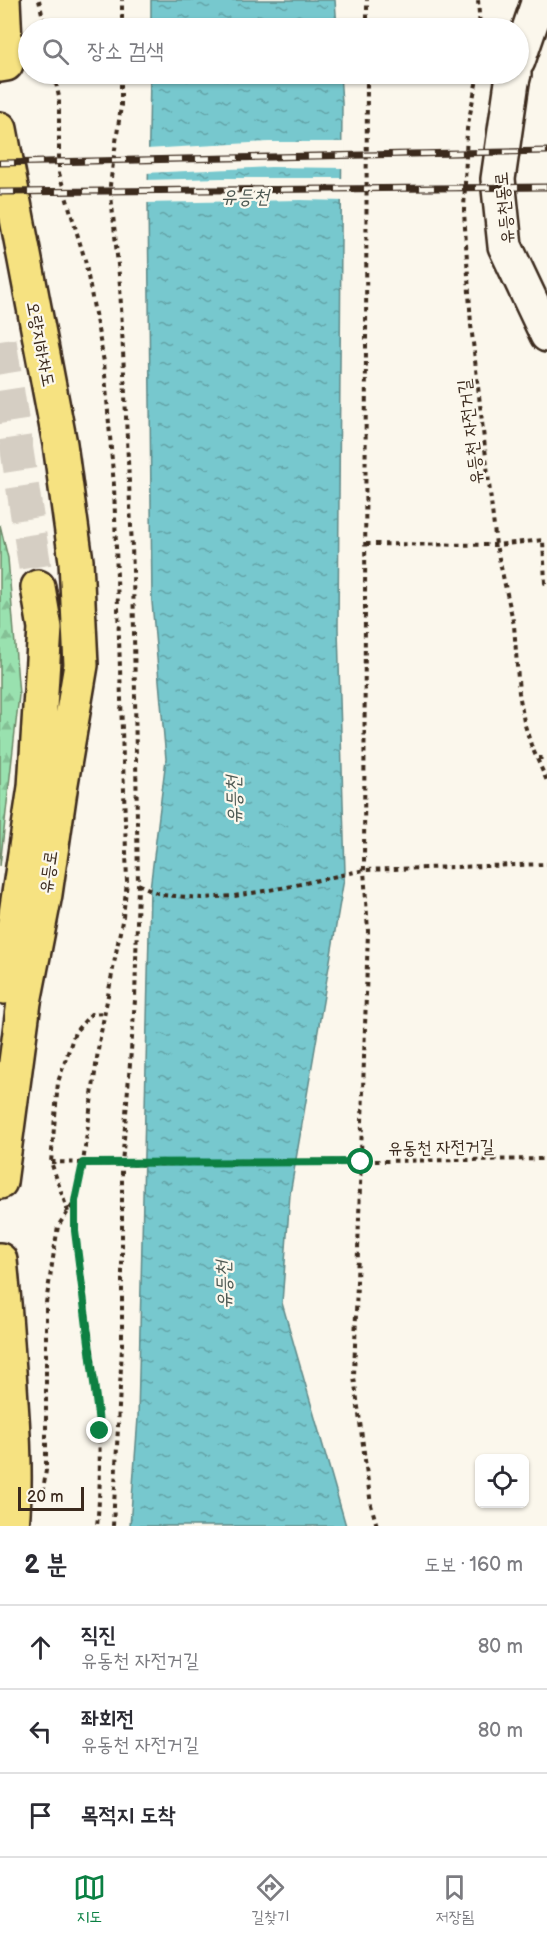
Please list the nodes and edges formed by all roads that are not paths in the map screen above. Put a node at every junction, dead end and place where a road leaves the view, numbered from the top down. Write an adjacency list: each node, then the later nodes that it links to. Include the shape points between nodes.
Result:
1 (3, 0): 4 (main road)
2 (539, 0): 3 (main road)
3 (529, 30)
4 (3, 65)
5 (512, 84): 7 (main road, 유등천동로, via 498,179 504,246)
6 (0, 129): 8 (main road, 오량지하차도, via 58,433)
7 (547, 335)
8 (76, 561): 11 (main road, 유등로, via 81,665 24,1002)
9 (38, 587): 10 (main road, 유등로, via 45,627 35,787)
10 (0, 1017)
11 (0, 1182)
12 (0, 1260): 13 (main road, via 13,1439)
13 (12, 1526)

